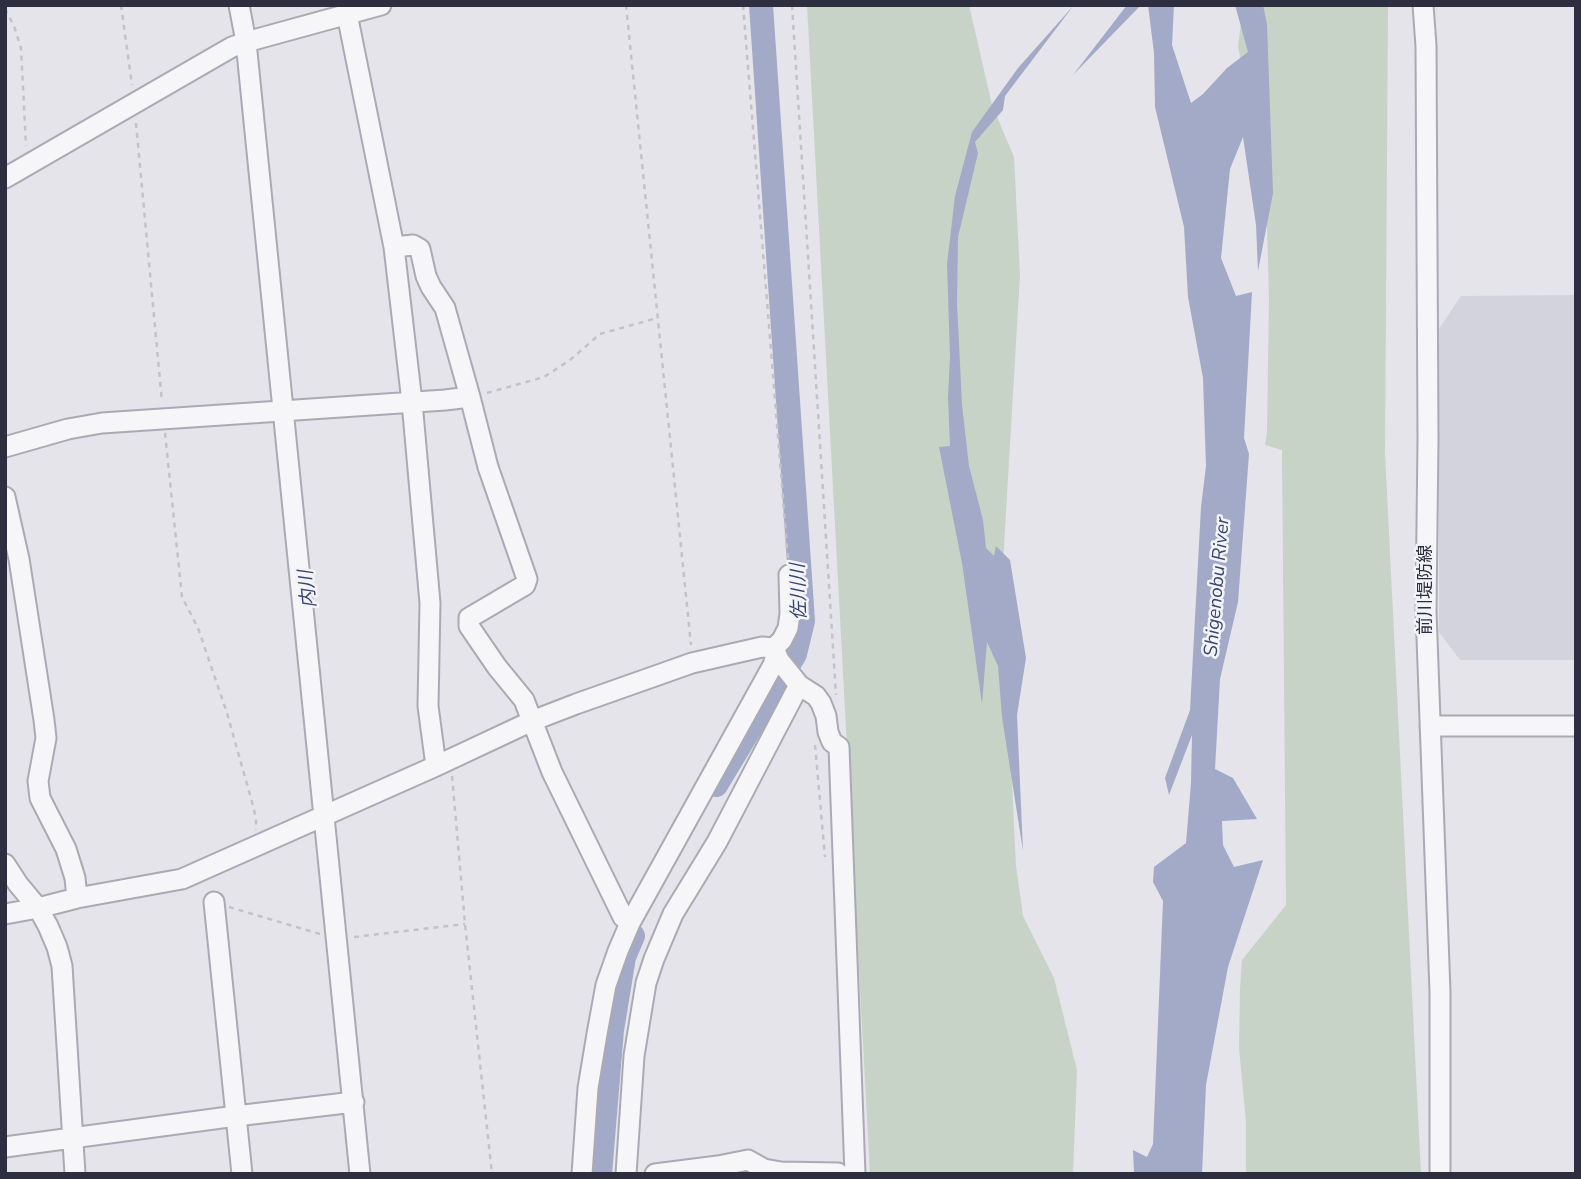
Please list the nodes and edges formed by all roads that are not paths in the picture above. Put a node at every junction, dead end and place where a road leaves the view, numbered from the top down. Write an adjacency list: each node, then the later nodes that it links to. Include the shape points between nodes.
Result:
1 (239, 5): 5 (street)
2 (381, 5): 4 (street)
3 (1423, 5): 17 (street, 前川堤防線)
4 (348, 14): 5 (street); 7 (street)
5 (246, 42): 6 (street); 10 (street)
6 (5, 178)
7 (394, 247): 8 (street, via 420,249 426,276 445,308); 9 (street)
8 (470, 397): 9 (street); 16 (street, via 488,467 527,579 526,585 469,618 469,626 524,700)
9 (412, 402): 10 (street); 19 (street, via 430,603 428,706)
10 (284, 410): 11 (street, via 90,425); 20 (street)
11 (5, 447)
12 (5, 497): 22 (street, via 44,720 40,797 71,862)
13 (789, 575): 14 (street, via 788,628)
14 (777, 654): 15 (street); 16 (street, via 762,647 692,663); 26 (street)
15 (797, 683): 31 (street, via 821,703 832,742 839,747); 36 (street, via 654,958 634,1056)
16 (532, 722): 19 (street); 26 (street, via 586,844)
17 (1430, 726): 18 (street); 38 (street, 前川堤防線, via 1440,992)
18 (1576, 726)
19 (443, 763): 20 (street)
20 (324, 815): 22 (street, via 182,879); 27 (street)
21 (5, 864): 24 (street)
22 (77, 898): 24 (street)
23 (214, 902): 28 (street)
24 (38, 908): 25 (street); 29 (street, via 62,966)
25 (5, 914)
26 (630, 923): 35 (street, via 606,985 588,1088)
27 (354, 1102): 28 (street); 34 (street)
28 (236, 1116): 29 (street); 33 (street)
29 (74, 1138): 30 (street); 32 (street)
30 (5, 1147)
31 (847, 1173): 37 (street, via 781,1172 748,1160)
32 (75, 1174)
33 (242, 1174)
34 (360, 1174)
35 (582, 1174)
36 (626, 1174)
37 (654, 1174)
38 (1440, 1174)

